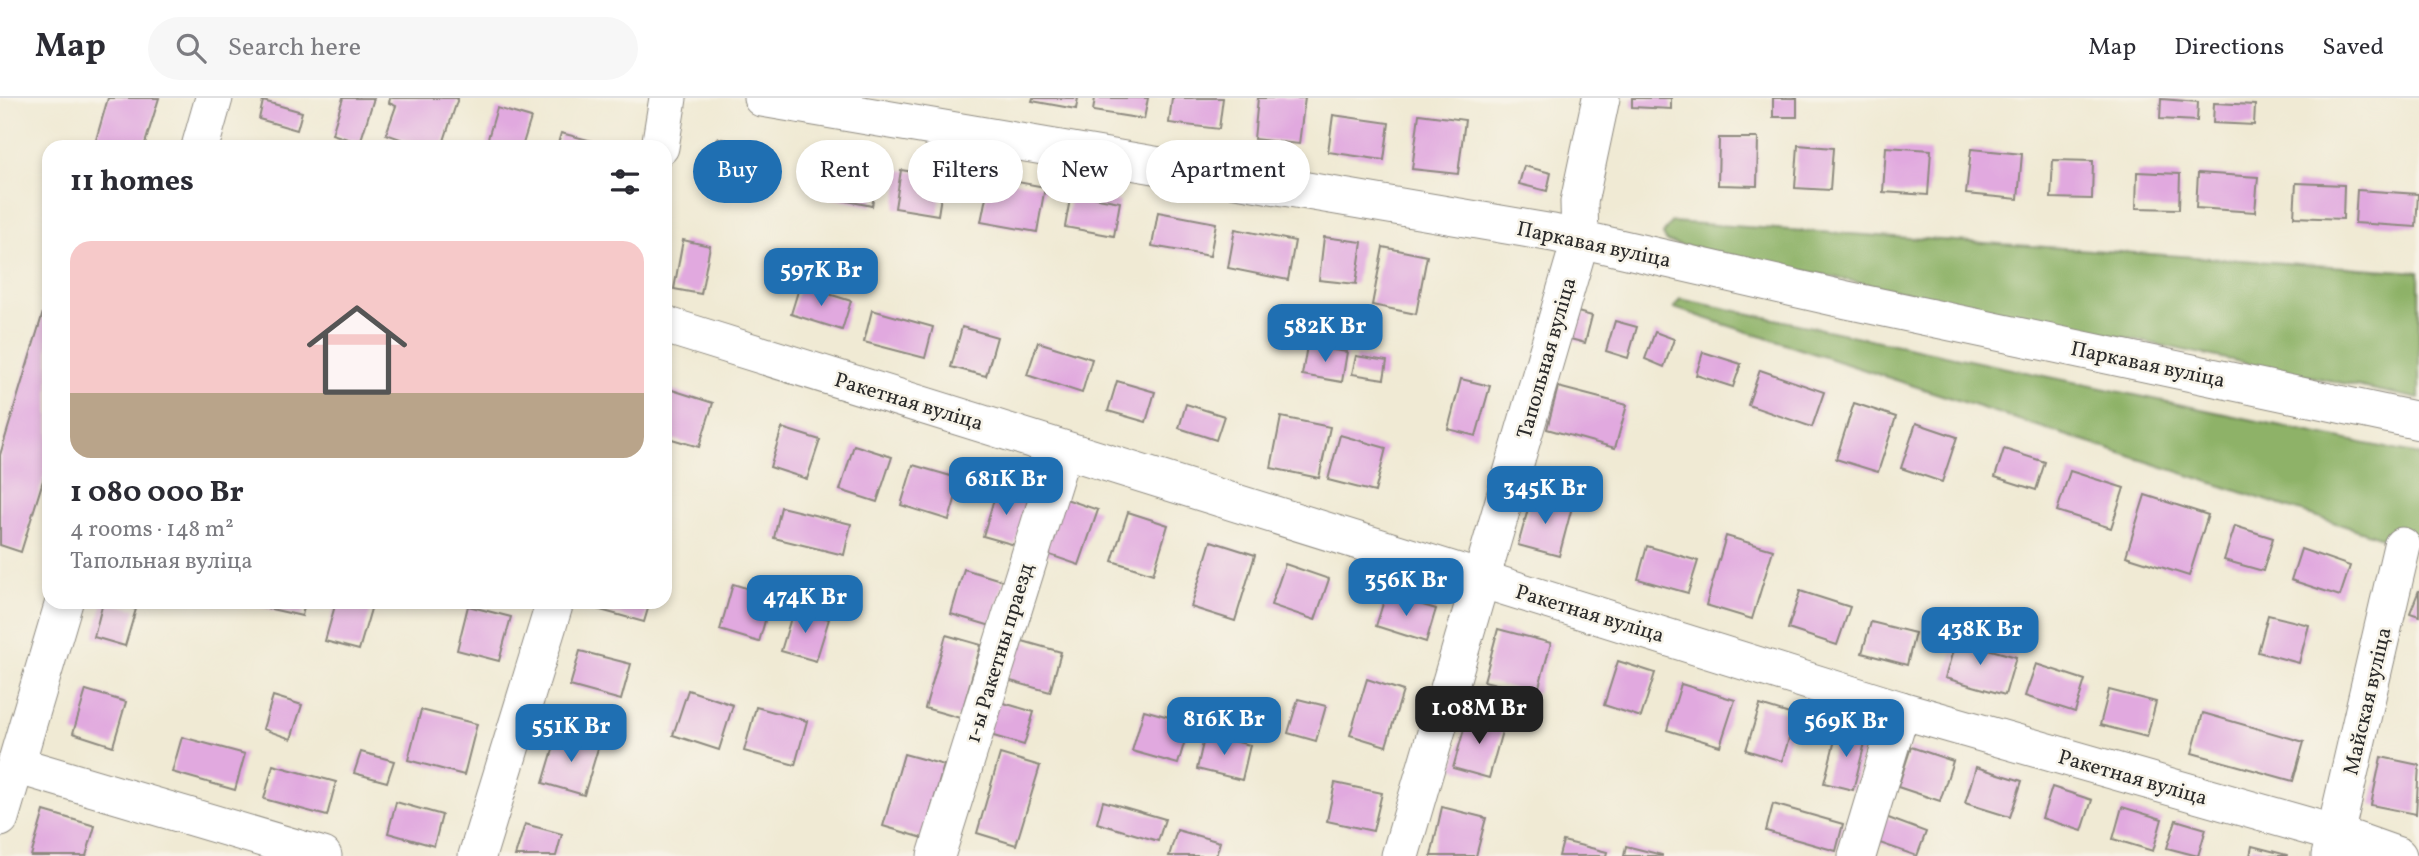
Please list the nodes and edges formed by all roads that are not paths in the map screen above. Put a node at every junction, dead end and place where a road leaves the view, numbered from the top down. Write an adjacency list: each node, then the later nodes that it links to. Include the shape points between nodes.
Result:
1 (214, 98): 5 (street)
2 (668, 98): 6 (street)
3 (762, 98): 7 (street, Паркавая вуліца)
4 (1601, 98): 7 (street, Тапольная вуліца, via 1578,202)
5 (202, 140)
6 (661, 140)
7 (1580, 241): 9 (street, Паркавая вуліца); 12 (street, Тапольная вуліца)
8 (672, 327): 10 (street, Ракетная вуліца)
9 (2419, 421)
10 (1063, 450): 12 (street, Ракетная вуліца); 21 (street, 1-ы Ракетны праезд)
11 (2402, 545): 18 (street, Майская вуліца)
12 (1481, 579): 15 (street, Ракетная вуліца); 22 (street, Тапольная вуліца)
13 (62, 609): 16 (street)
14 (553, 609): 20 (street)
15 (1901, 710): 18 (street, Ракетная вуліца); 23 (street)
16 (16, 765): 17 (street); 19 (street)
17 (0, 818)
18 (2333, 845): 24 (street, Ракетная вуліца)
19 (323, 856)
20 (477, 856)
21 (936, 856)
22 (1400, 856)
23 (1857, 856)
24 (2398, 856)

